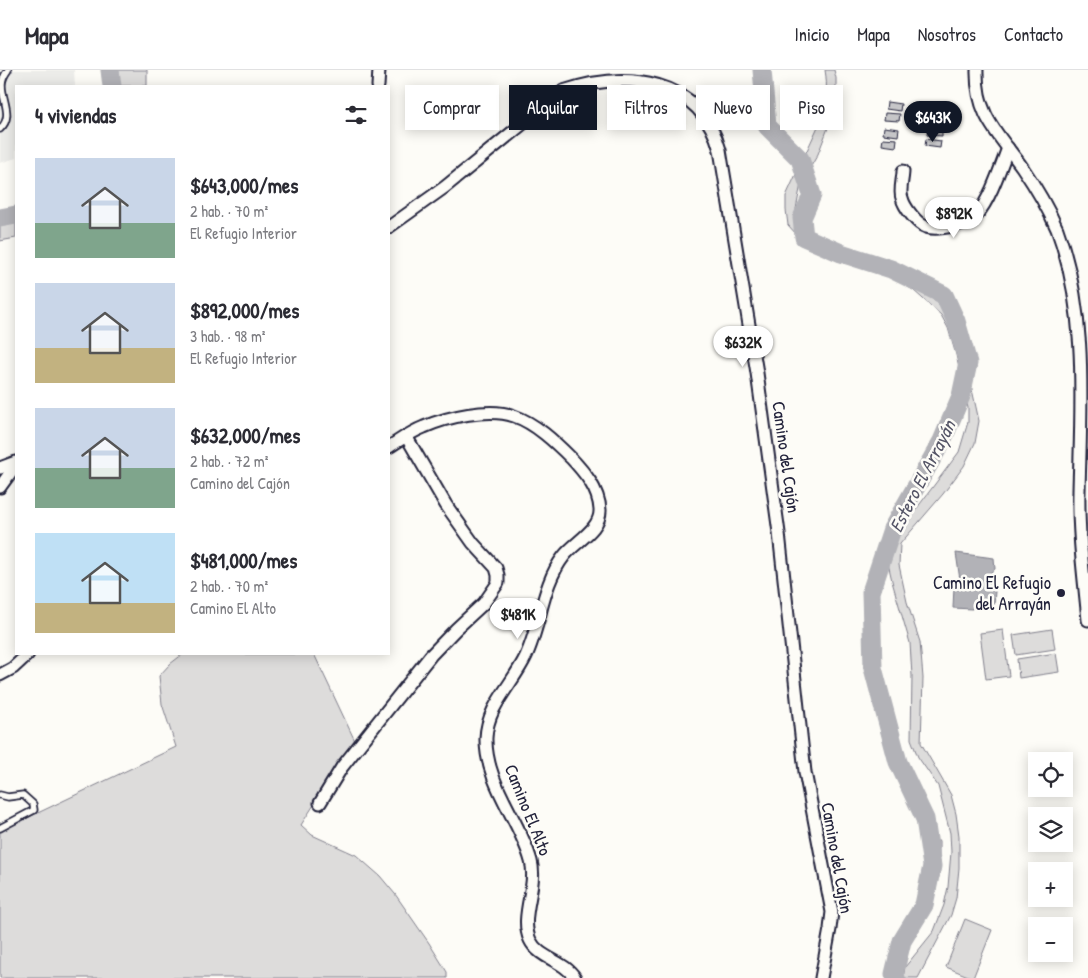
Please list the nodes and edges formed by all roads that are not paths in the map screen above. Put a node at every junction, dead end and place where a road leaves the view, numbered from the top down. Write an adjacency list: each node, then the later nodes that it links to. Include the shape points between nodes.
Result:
1 (8, 70): 5 (lane, via 2,84 7,115)
2 (379, 70): 4 (street)
3 (977, 70): 6 (street, via 984,111 994,132)
4 (378, 85)
5 (0, 129)
6 (1008, 148): 7 (street, via 991,191 977,214 946,228 925,227 909,213 901,197); 15 (street, via 1035,186 1057,228 1075,294 1083,382)
7 (903, 171)
8 (390, 225): 23 (street, Camino del Cajón, via 452,182 562,91 594,75 628,71 662,78 687,94 713,127 720,150 757,373 779,533 805,772 830,900 830,929)
9 (406, 436): 10 (street, Camino El Alto); 20 (street, via 446,505 496,568 498,583 484,603 431,655 342,767); 22 (street, Camino El Alto, via 458,417 491,413 514,416 540,431 566,453 588,477 597,494 600,508 597,522 557,566 526,657 494,709 486,735 492,773 532,863 527,920 529,937 537,950 565,966)
10 (390, 446)
11 (15, 463): 13 (street)
12 (15, 464): 14 (street)
13 (0, 468)
14 (0, 487)
15 (1084, 518): 16 (street)
16 (1088, 620)
17 (27, 655): 18 (street)
18 (0, 675)
19 (0, 795): 21 (lane, via 23,795 33,804 34,810)
20 (320, 803)
21 (0, 828)
22 (575, 978)
23 (821, 978)

